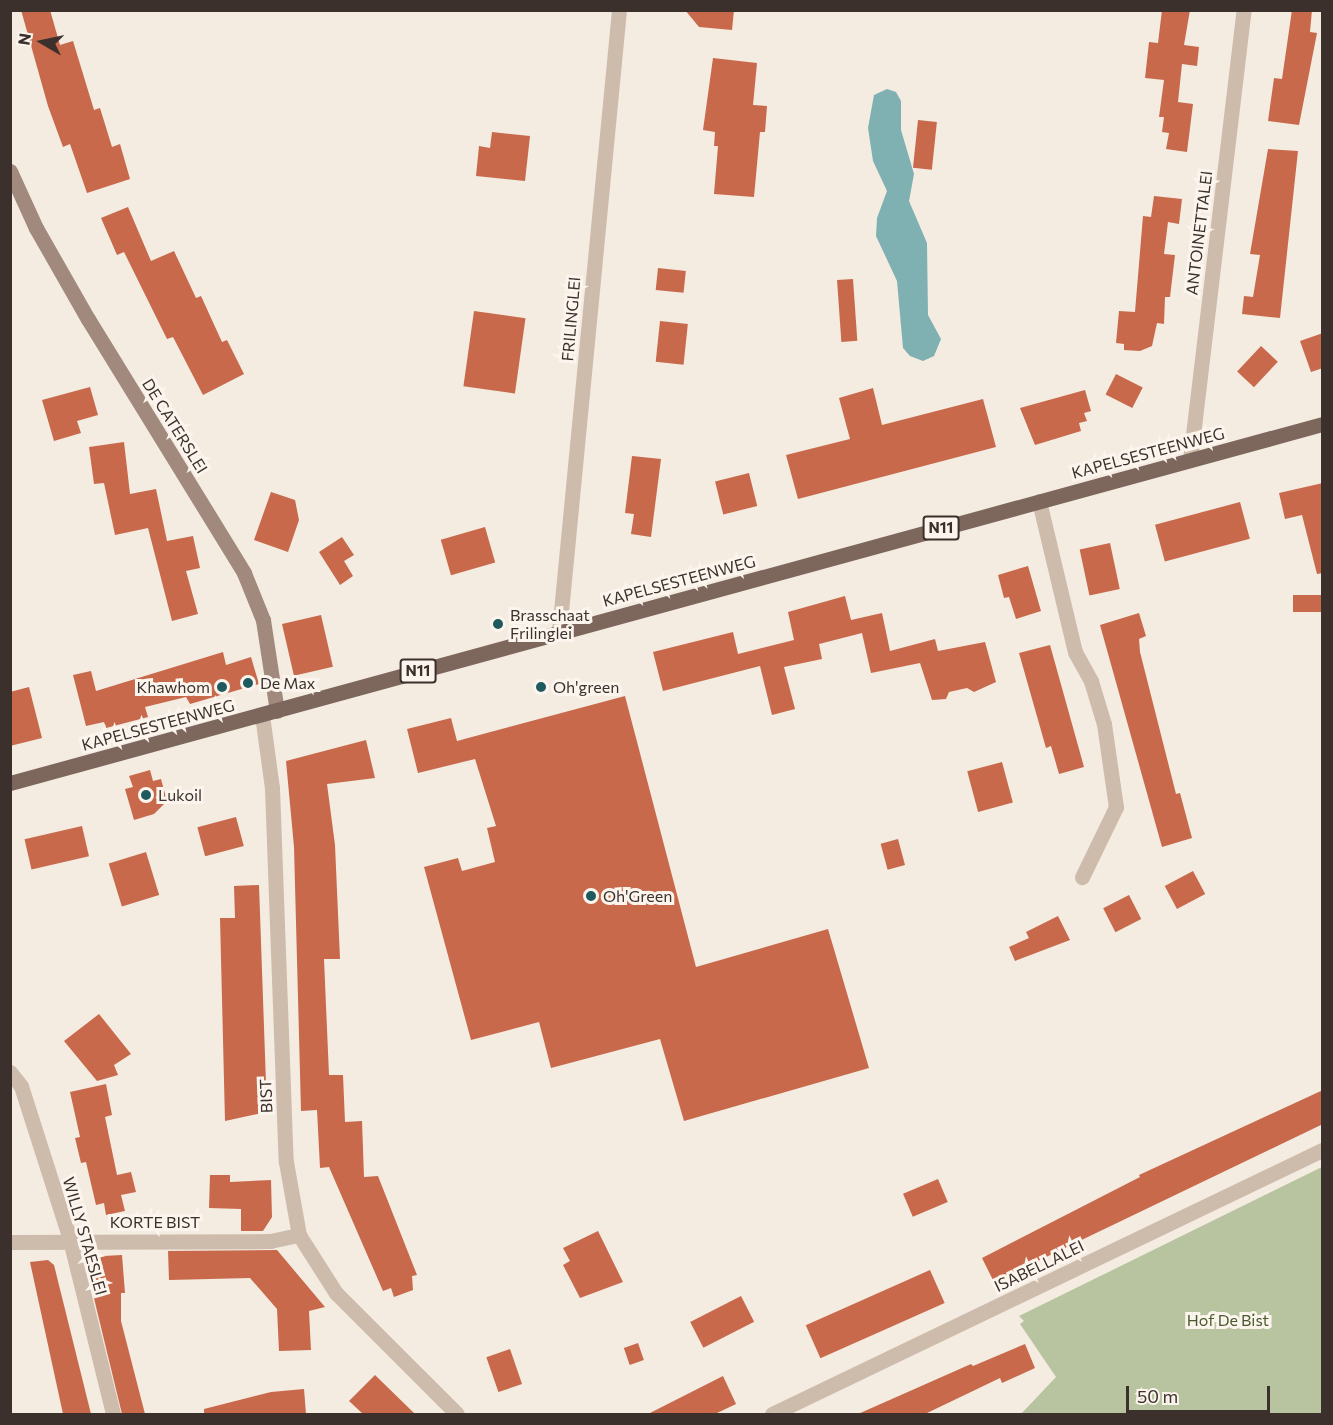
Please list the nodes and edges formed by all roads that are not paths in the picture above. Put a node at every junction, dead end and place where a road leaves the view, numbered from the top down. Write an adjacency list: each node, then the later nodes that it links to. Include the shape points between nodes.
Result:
1 (619, 10): 7 (street, FRILINGLEI)
2 (1244, 10): 5 (street, ANTOINETTALEI)
3 (10, 171): 8 (street, DE CATERSLEI, via 36,228 88,319 244,573 263,620)
4 (1323, 424): 5 (main road, KAPELSESTEENWEG / N11)
5 (1190, 460): 6 (main road, KAPELSESTEENWEG / N11)
6 (1039, 501): 7 (main road, KAPELSESTEENWEG / N11); 10 (street, via 1076,652 1091,681 1104,724 1116,807)
7 (559, 632): 8 (main road, KAPELSESTEENWEG / N11)
8 (269, 713): 9 (main road, KAPELSESTEENWEG / N11); 13 (street, BIST, via 286,1162)
9 (10, 783)
10 (1082, 877)
11 (10, 1072): 14 (street, WILLY STAESLEI, via 21,1086)
12 (1323, 1150): 18 (street, ISABELLALEI)
13 (299, 1235): 14 (street, KORTE BIST, via 270,1241); 17 (street, BIST, via 336,1293)
14 (70, 1240): 15 (street, KORTE BIST); 16 (street, WILLY STAESLEI)
15 (10, 1242)
16 (113, 1414)
17 (457, 1414)
18 (772, 1414)

